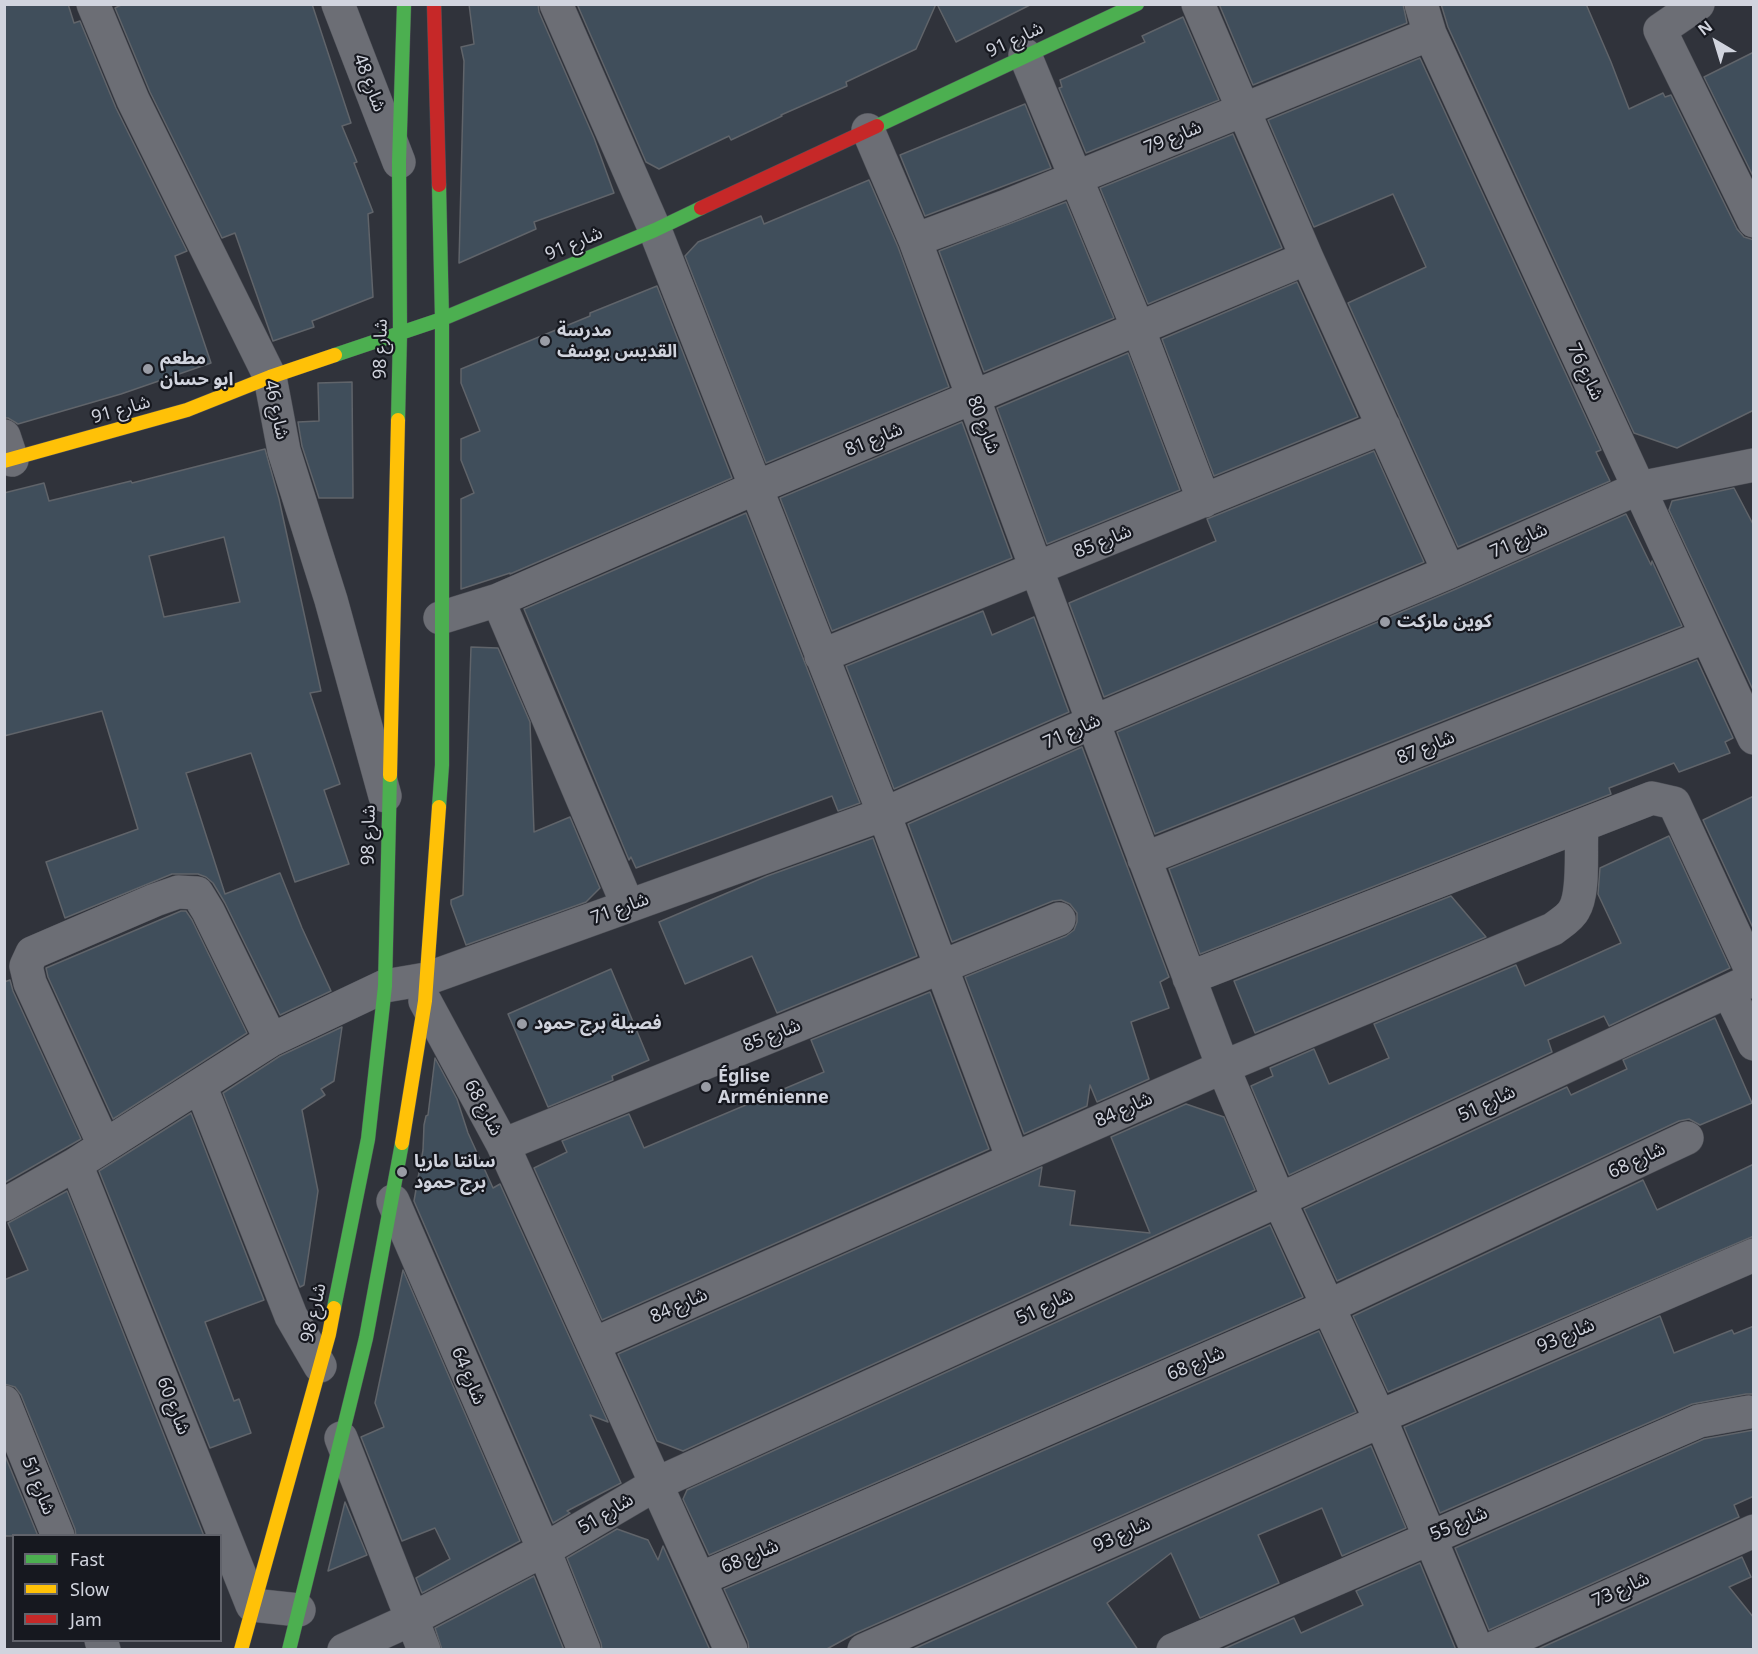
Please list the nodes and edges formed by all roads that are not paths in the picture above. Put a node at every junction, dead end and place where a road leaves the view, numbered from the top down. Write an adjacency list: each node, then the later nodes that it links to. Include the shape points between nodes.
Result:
1 (93, 4): 22 (street, شارع 46, via 133,100)
2 (338, 4): 13 (street, شارع 48)
3 (404, 4): 13 (street, شارع 98)
4 (434, 4): 19 (street)
5 (556, 4): 16 (street)
6 (1198, 4): 11 (street)
7 (1698, 4): 15 (street, via 1660,30)
8 (1124, 7): 10 (street, شارع 91)
9 (1425, 19): 11 (street, شارع 79); 28 (street, شارع 76)
10 (1025, 55): 12 (street, شارع 91); 14 (street)
11 (1243, 109): 14 (street, شارع 79); 18 (street)
12 (868, 130): 16 (street, شارع 91); 17 (street, شارع 80)
13 (399, 162): 21 (street, شارع 98)
14 (1075, 179): 17 (street, شارع 79); 20 (street)
15 (1754, 221)
16 (655, 230): 19 (street, شارع 91); 27 (street)
17 (915, 240): 23 (street, شارع 80)
18 (1307, 258): 20 (street, شارع 81); 24 (street)
19 (442, 319): 21 (street, شارع 91); 33 (street)
20 (1138, 328): 23 (street, شارع 81); 29 (street)
21 (400, 334): 22 (street, شارع 91); 38 (street, شارع 98)
22 (270, 377): 25 (street, شارع 91, via 188,410); 38 (street, شارع 46, via 284,451 331,600)
23 (973, 399): 27 (street, شارع 81); 30 (street, شارع 80)
24 (1384, 427): 29 (street, شارع 85); 31 (street)
25 (7, 452)
26 (1754, 465): 28 (street, شارع 71)
27 (755, 488): 32 (street, شارع 81); 35 (street)
28 (1639, 488): 31 (street, شارع 71); 34 (street, شارع 76)
29 (1204, 501): 30 (street, شارع 85)
30 (1038, 569): 35 (street, شارع 85); 36 (street, شارع 80)
31 (1449, 572): 36 (street, شارع 71)
32 (498, 600): 33 (street, شارع 81); 42 (street)
33 (440, 618): 48 (street, via 442,765)
34 (1707, 636): 37 (street, شارع 76); 41 (street, شارع 87)
35 (821, 656): 39 (street)
36 (1093, 722): 39 (street, شارع 71); 41 (street, شارع 80)
37 (1754, 738)
38 (387, 804): 47 (street, شارع 98)
39 (884, 814): 42 (street, شارع 71); 44 (street)
40 (1582, 826): 45 (street); 46 (street, via 1652,798 1674,804); 51 (street, شارع 84, via 1582,889 1574,911 1553,929)
41 (1144, 860): 45 (street, شارع 80)
42 (628, 906): 48 (street, شارع 71)
43 (1059, 919): 44 (street, شارع 85)
44 (941, 967): 54 (street, شارع 85); 56 (street)
45 (1189, 978): 51 (street, شارع 80)
46 (1746, 982): 50 (street); 58 (street, شارع 51)
47 (385, 986): 48 (street, شارع 71); 49 (street, شارع 71); 64 (street, شارع 98, via 368,1139)
48 (425, 990): 54 (street, شارع 68); 59 (street)
49 (271, 1040): 52 (street, شارع 71); 55 (street, via 196,893 178,892 155,900 32,953 26,966 30,983)
50 (1754, 1044)
51 (1223, 1067): 56 (street, شارع 84); 58 (street, شارع 80)
52 (200, 1085): 55 (street, شارع 71); 64 (street, via 291,1316)
53 (1687, 1138): 62 (street, شارع 68)
54 (503, 1145): 63 (street, شارع 68)
55 (104, 1146): 57 (street, شارع 71)
56 (1013, 1159): 63 (street, شارع 84)
57 (76, 1164): 60 (street, شارع 71); 75 (street, شارع 60)
58 (1279, 1200): 62 (street, شارع 80); 69 (street, شارع 51)
59 (393, 1202): 68 (street); 73 (street, شارع 64)
60 (4, 1205)
61 (1754, 1255): 67 (street, شارع 93)
62 (1327, 1306): 67 (street, شارع 80); 74 (street, شارع 68)
63 (594, 1344): 69 (street, شارع 68)
64 (320, 1366): 75 (street, شارع 98)
65 (4, 1402): 71 (street, شارع 51)
66 (1749, 1412): 72 (street, شارع 55, via 1700,1421)
67 (1380, 1419): 72 (street, شارع 80); 84 (street, شارع 93)
68 (341, 1438): 76 (street); 77 (street)
69 (658, 1484): 73 (street, شارع 51); 74 (street, شارع 68)
70 (1754, 1531): 87 (street, شارع 73)
71 (57, 1534)
72 (1429, 1537): 85 (street, شارع 55); 86 (street, شارع 80)
73 (544, 1550): 77 (street, شارع 51); 82 (street, شارع 64)
74 (700, 1579): 83 (street, شارع 68)
75 (252, 1605): 76 (street); 78 (street, شارع 98)
76 (299, 1610): 79 (street)
77 (412, 1619): 80 (street, شارع 51); 81 (street)
78 (241, 1650)
79 (289, 1650)
80 (344, 1650)
81 (424, 1650)
82 (584, 1650)
83 (731, 1650)
84 (864, 1650)
85 (1173, 1650)
86 (1477, 1650)
87 (1489, 1650)

